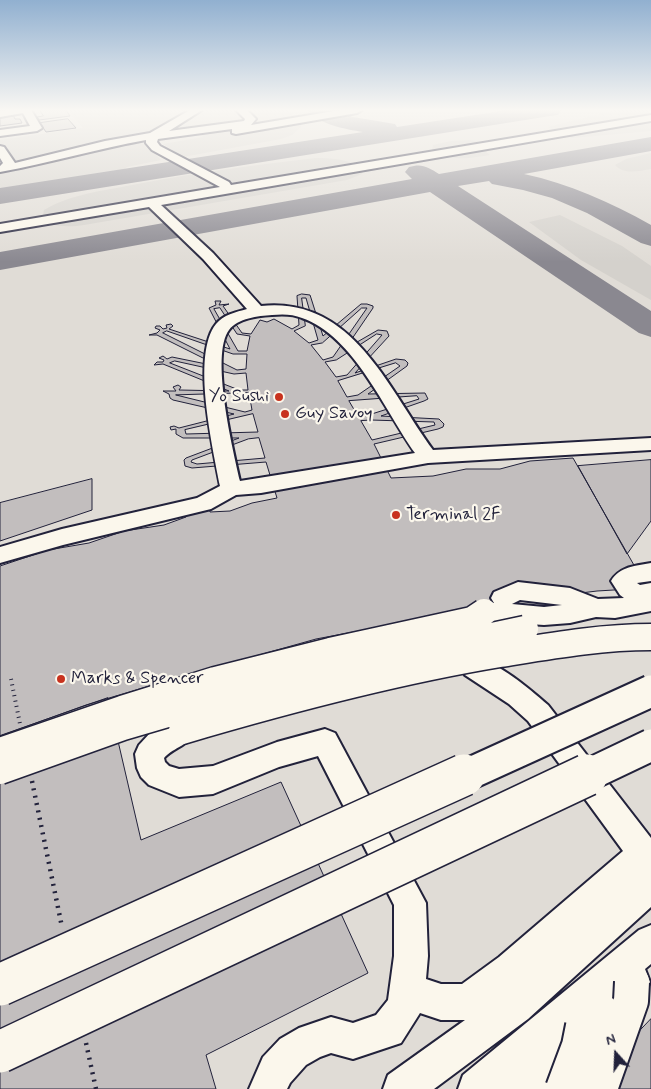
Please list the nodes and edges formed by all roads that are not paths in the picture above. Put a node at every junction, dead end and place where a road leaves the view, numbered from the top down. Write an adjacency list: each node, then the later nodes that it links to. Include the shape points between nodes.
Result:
1 (32, 161): 4 (lane)
2 (180, 161): 5 (lane, via 225,185 227,189)
3 (401, 161): 5 (lane)
4 (5, 167)
5 (223, 191): 6 (lane)
6 (152, 203): 7 (lane); 8 (lane, via 208,256)
7 (0, 228)
8 (258, 312): 10 (lane, via 290,310 314,316 333,329 360,356); 11 (lane, via 239,316 223,326 213,357 216,400)
9 (651, 444): 10 (lane)
10 (428, 457): 11 (lane)
11 (231, 489): 12 (lane, via 203,504)
12 (0, 555)
13 (651, 572): 14 (lane, via 629,576 623,581 637,594)
14 (651, 592)
15 (640, 604): 17 (lane); 22 (lane, bridge, via 544,616 494,604 472,620 244,672)
16 (651, 619): 17 (lane)
17 (525, 629): 23 (lane, bridge, via 276,682 123,727)
18 (651, 637): 27 (lane, bridge, via 593,640 401,672 167,733 150,754 151,768 159,776 179,783 213,780 277,755 325,742 410,903 412,956)
19 (474, 667): 27 (lane, via 538,713 644,854 511,970 468,1002 441,1002)
20 (651, 691): 26 (main road, bridge)
21 (651, 745): 29 (main road, bridge)
22 (0, 751)
23 (0, 770)
24 (651, 885): 32 (lane, via 515,1006)
25 (637, 962): 28 (lane); 33 (lane); 35 (lane, bridge, via 631,1001)
26 (0, 986)
27 (407, 991): 31 (lane, via 405,1006 388,1030 353,1041 331,1035 312,1041 293,1052 276,1070)
28 (592, 1018): 30 (lane, bridge, via 579,1046); 34 (lane, bridge, via 605,1025)
29 (0, 1052)
30 (537, 1082)
31 (268, 1089)
32 (402, 1089)
33 (478, 1089)
34 (583, 1089)
35 (600, 1089)

